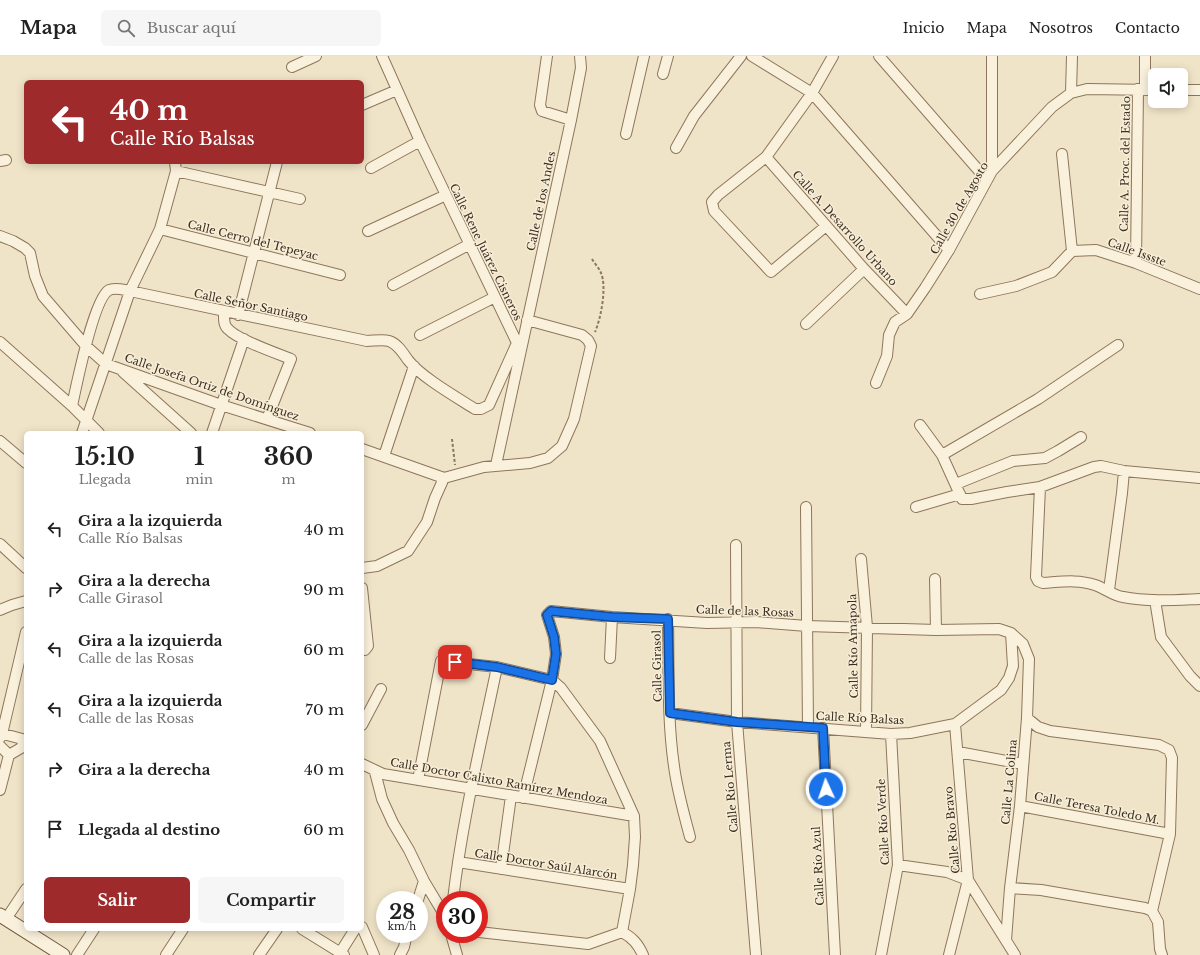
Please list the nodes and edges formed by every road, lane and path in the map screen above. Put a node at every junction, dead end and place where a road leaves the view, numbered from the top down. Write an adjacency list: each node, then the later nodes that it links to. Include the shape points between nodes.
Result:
1 (316, 56): 15 (street)
2 (382, 56): 18 (street, Calle Rene Juárez Cisneros)
3 (547, 56): 24 (street, via 540,105 542,111)
4 (580, 56): 24 (street, Calle de los Andes, via 581,68)
5 (644, 56): 25 (street)
6 (668, 56): 16 (street)
7 (741, 56): 27 (street, via 694,116)
8 (752, 56): 21 (street)
9 (833, 56): 21 (street)
10 (880, 56): 33 (street)
11 (983, 56): 14 (street)
12 (1072, 56): 22 (street)
13 (1145, 56): 17 (street, Calle A. Proc. del Estado)
14 (992, 61): 33 (street)
15 (292, 67)
16 (663, 74)
17 (1146, 89): 22 (street, Calle 30 de Agosto, via 1087,89); 46 (street, Calle A. Proc. del Estado)
18 (397, 90): 23 (street); 26 (street, Calle Rene Juárez Cisneros)
19 (1188, 90): 20 (street)
20 (1200, 90)
21 (812, 92): 29 (street); 42 (street)
22 (1071, 93): 33 (street, Calle 30 de Agosto, via 1052,107)
23 (364, 104)
24 (572, 120): 57 (street, Calle de los Andes)
25 (626, 134)
26 (420, 141): 32 (street); 35 (street, Calle Rene Juárez Cisneros)
27 (676, 148)
28 (1062, 154): 43 (street)
29 (766, 156): 37 (street, Calle A. Desarrollo Urbano); 37 (street, via 718,195 712,202 714,211 771,272)
30 (277, 164): 34 (street)
31 (176, 166): 34 (street); 38 (street)
32 (371, 168)
33 (990, 175): 42 (street, Calle 30 de Agosto)
34 (270, 192): 36 (street); 44 (street)
35 (446, 195): 39 (street); 41 (street, Calle Rene Juárez Cisneros)
36 (300, 199)
37 (826, 226): 47 (street, Calle A. Desarrollo Urbano)
38 (160, 229): 44 (street, Calle Cerro del Tepeyac); 51 (street)
39 (368, 231)
40 (0, 236): 64 (street, via 26,248 30,253 35,276 44,296)
41 (470, 244): 49 (street); 53 (street, Calle Rene Juárez Cisneros)
42 (949, 250): 55 (street, Calle 30 de Agosto)
43 (1072, 251): 46 (street, Calle Issste, via 1096,250); 52 (street, via 1052,272 1016,286)
44 (254, 253): 48 (street, Calle Cerro del Tepeyac); 56 (street)
45 (592, 259): 61 (path, via 603,280 602,301 599,322)
46 (1136, 263): 50 (street, Calle Issste)
47 (864, 269): 55 (street, Calle A. Desarrollo Urbano); 58 (street)
48 (340, 275)
49 (392, 286)
50 (1200, 289)
51 (130, 291): 54 (street, Calle Señor Santiago); 64 (street, Calle Señor Santiago, via 108,291 98,309); 66 (street)
52 (980, 294)
53 (495, 297): 59 (street); 65 (street, Calle Rene Juárez Cisneros)
54 (224, 311): 56 (street, Calle Señor Santiago); 60 (street, via 224,323 228,329)
55 (906, 314): 69 (street, Calle 30 de Agosto, via 895,322 889,335 887,356)
56 (238, 315): 67 (street, Calle Señor Santiago, via 367,341 388,341 398,347)
57 (528, 320): 61 (street, via 582,335); 65 (street, Calle de los Andes)
58 (806, 324)
59 (420, 335)
60 (244, 339): 70 (street); 72 (street, via 291,359)
61 (588, 340): 87 (street, via 591,346 574,419 562,446 542,460)
62 (0, 342): 71 (street)
63 (1118, 345): 84 (street, via 1038,399)
64 (86, 346): 66 (street); 71 (street)
65 (519, 347): 67 (street, Calle Señor Santiago, via 489,404 481,409 475,409); 87 (street)
66 (106, 364): 68 (street, Calle Josefa Ortiz de Domínguez); 73 (street)
67 (414, 366): 85 (street)
68 (119, 368): 70 (street, Calle Josefa Ortiz de Domínguez); 77 (street)
69 (876, 383)
70 (222, 405): 72 (street, Calle Josefa Ortiz de Domínguez); 78 (street)
71 (72, 406): 73 (street)
72 (267, 419): 79 (street, Calle Josefa Ortiz de Domínguez)
73 (86, 421): 75 (street); 76 (street)
74 (920, 425): 84 (street)
75 (83, 431)
76 (97, 431)
77 (190, 431)
78 (213, 431)
79 (304, 431)
80 (1081, 437): 92 (street, via 1045,458 1013,461)
81 (452, 439): 89 (path)
82 (0, 440): 86 (street)
83 (364, 451): 85 (street)
84 (942, 455): 92 (street)
85 (384, 456): 90 (street)
86 (24, 461)
87 (496, 465): 89 (street)
88 (1124, 471): 91 (street); 93 (street, via 1094,467); 103 (street)
89 (457, 475): 90 (street)
90 (444, 478): 101 (street, via 427,522 408,551 377,566)
91 (1200, 478)
92 (956, 484): 94 (street)
93 (1040, 487): 94 (street, via 971,499); 103 (street, via 1036,577 1038,581 1087,582)
94 (961, 496): 96 (street)
95 (806, 507): 112 (street)
96 (916, 507)
97 (0, 544): 100 (street)
98 (736, 545): 111 (street, Calle Río Lerma)
99 (861, 559): 113 (street, Calle Río Amapola)
100 (24, 566)
101 (364, 568)
102 (935, 579): 114 (street)
103 (1108, 590): 105 (street, via 1123,598)
104 (1200, 599): 105 (street)
105 (1155, 600): 120 (street, via 1161,637)
106 (24, 602): 108 (street)
107 (364, 607): 117 (street, via 368,646)
108 (0, 610)
109 (612, 617): 110 (street, Calle de las Rosas); 118 (street); 121 (street, Calle de las Rosas, via 551,611 547,615 556,654)
110 (668, 619): 111 (street, Calle de las Rosas); 124 (street, Calle Girasol)
111 (737, 622): 112 (street, Calle de las Rosas); 127 (street, Calle Río Lerma)
112 (807, 626): 113 (street, Calle de las Rosas); 129 (street)
113 (866, 627): 114 (street, Calle de las Rosas); 131 (street, Calle Río Amapola)
114 (936, 630): 115 (street, Calle de las Rosas, via 999,629)
115 (1011, 633): 125 (street, Calle La Colina, via 1023,644 1029,659); 128 (street, Calle Río Balsas, via 1013,666 1009,678 1001,690)
116 (24, 640): 133 (street)
117 (364, 650)
118 (610, 658)
119 (497, 667): 121 (street); 142 (street, via 441,661); 144 (street)
120 (1195, 676): 122 (street)
121 (552, 680): 146 (street); 148 (street, via 561,688 600,741)
122 (1200, 686)
123 (381, 689): 126 (street)
124 (670, 713): 127 (street, Calle Río Balsas); 150 (street, Calle Girasol, via 674,765)
125 (1027, 718): 139 (street, Calle La Colina); 149 (street, via 1038,727 1050,731 1159,745 1169,750 1172,758)
126 (364, 721)
127 (737, 722): 129 (street, Calle Río Balsas); 186 (street, Calle Río Lerma)
128 (955, 724): 132 (street, Calle Río Balsas); 137 (street, Calle Río Bravo)
129 (808, 727): 130 (street, Calle Río Balsas)
130 (823, 728): 131 (street, Calle Río Balsas); 187 (street, Calle Río Azul)
131 (866, 732): 132 (street, Calle Río Balsas)
132 (891, 734): 152 (street, Calle Río Verde)
133 (1, 735): 134 (street)
134 (24, 740)
135 (24, 742): 138 (street, via 21,748)
136 (0, 746): 138 (street)
137 (958, 752): 139 (street); 154 (street, Calle Río Bravo)
138 (9, 755): 143 (street)
139 (1023, 764): 147 (street, Calle La Colina)
140 (364, 765): 141 (street, Calle Doctor Calixto Ramírez Mendoza)
141 (375, 772): 142 (street, Calle Doctor Calixto Ramírez Mendoza); 155 (street, via 382,799)
142 (418, 780): 144 (street, Calle Doctor Calixto Ramírez Mendoza)
143 (0, 790)
144 (471, 790): 145 (street, Calle Doctor Calixto Ramírez Mendoza); 151 (street)
145 (511, 796): 146 (street, Calle Doctor Calixto Ramírez Mendoza); 153 (street)
146 (523, 798): 148 (street, Calle Doctor Calixto Ramírez Mendoza)
147 (1020, 806): 149 (street, Calle Teresa Toledo M.); 156 (street, Calle La Colina)
148 (634, 816): 157 (street, via 635,837)
149 (1170, 834): 162 (street)
150 (690, 837)
151 (458, 862): 153 (street, Calle Doctor Saúl Alarcón); 160 (street)
152 (898, 865): 154 (street, via 947,872); 188 (street, Calle Río Verde)
153 (501, 869): 157 (street, Calle Doctor Saúl Alarcón)
154 (968, 880): 174 (street); 189 (street, Calle Río Bravo)
155 (424, 881): 159 (street); 161 (street)
156 (1010, 888): 162 (street, via 1041,890); 174 (street, Calle La Colina)
157 (630, 889): 172 (street)
158 (24, 891): 163 (street)
159 (421, 891)
160 (454, 891)
161 (436, 901)
162 (1152, 911): 191 (street, via 1158,922)
163 (3, 917): 164 (street)
164 (24, 930)
165 (25, 931): 178 (street)
166 (93, 931): 179 (street)
167 (182, 931): 180 (street)
168 (276, 931): 181 (street)
169 (305, 931): 177 (street)
170 (354, 931): 177 (street)
171 (364, 931): 182 (street)
172 (622, 932): 173 (street, via 588,944); 185 (street, via 632,938)
173 (488, 933)
174 (1006, 940): 190 (street)
175 (405, 943): 183 (street)
176 (454, 943): 184 (street)
177 (342, 954)
178 (63, 955)
179 (77, 955)
180 (166, 955)
181 (260, 955)
182 (374, 955)
183 (400, 955)
184 (457, 955)
185 (643, 955)
186 (756, 955)
187 (835, 955)
188 (881, 955)
189 (949, 955)
190 (1015, 955)
191 (1162, 955)

